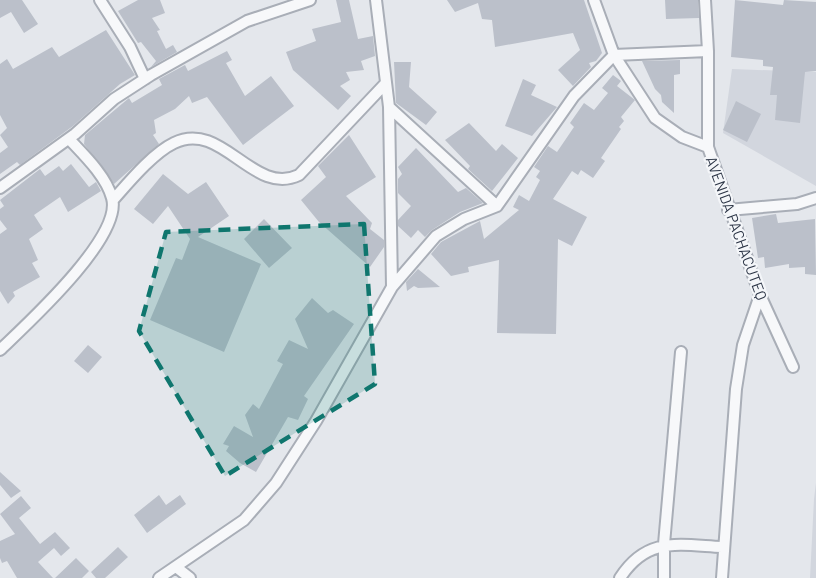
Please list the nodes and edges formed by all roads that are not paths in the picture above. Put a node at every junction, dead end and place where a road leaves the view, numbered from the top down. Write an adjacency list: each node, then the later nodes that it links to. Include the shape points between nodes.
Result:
1 (100, 0): 8 (street)
2 (310, 0): 8 (street, via 247,21)
3 (376, 0): 9 (street)
4 (594, 0): 7 (street, AVENIDA PACHACUTEQ)
5 (705, 0): 6 (street)
6 (708, 51): 7 (street); 12 (street)
7 (614, 55): 12 (street, AVENIDA PACHACUTEQ, via 655,118 682,137); 16 (street, via 574,96)
8 (145, 79): 11 (street, via 114,99)
9 (385, 84): 10 (street); 15 (street, via 291,179 280,182 209,141 191,138 173,143)
10 (389, 107): 16 (street); 18 (street)
11 (69, 139): 13 (street); 15 (street, via 106,184)
12 (708, 147): 17 (street, AVENIDA PACHACUTEQ)
13 (0, 188)
14 (816, 198): 17 (street, via 797,204)
15 (113, 200): 20 (street, via 109,220 86,262)
16 (497, 206): 18 (street, via 436,236)
17 (728, 210): 19 (street, AVENIDA PACHACUTEQ)
18 (392, 287): 25 (street, via 347,370 276,483 244,520)
19 (760, 295): 22 (street, AVENIDA PACHACUTEQ); 24 (street, via 743,345 738,378)
20 (0, 350)
21 (681, 352): 23 (street)
22 (793, 367)
23 (664, 544): 24 (street); 28 (street, via 638,558); 29 (street)
24 (722, 547): 30 (street)
25 (176, 567): 26 (street); 27 (street)
26 (159, 578)
27 (190, 578)
28 (620, 578)
29 (664, 578)
30 (722, 578)

